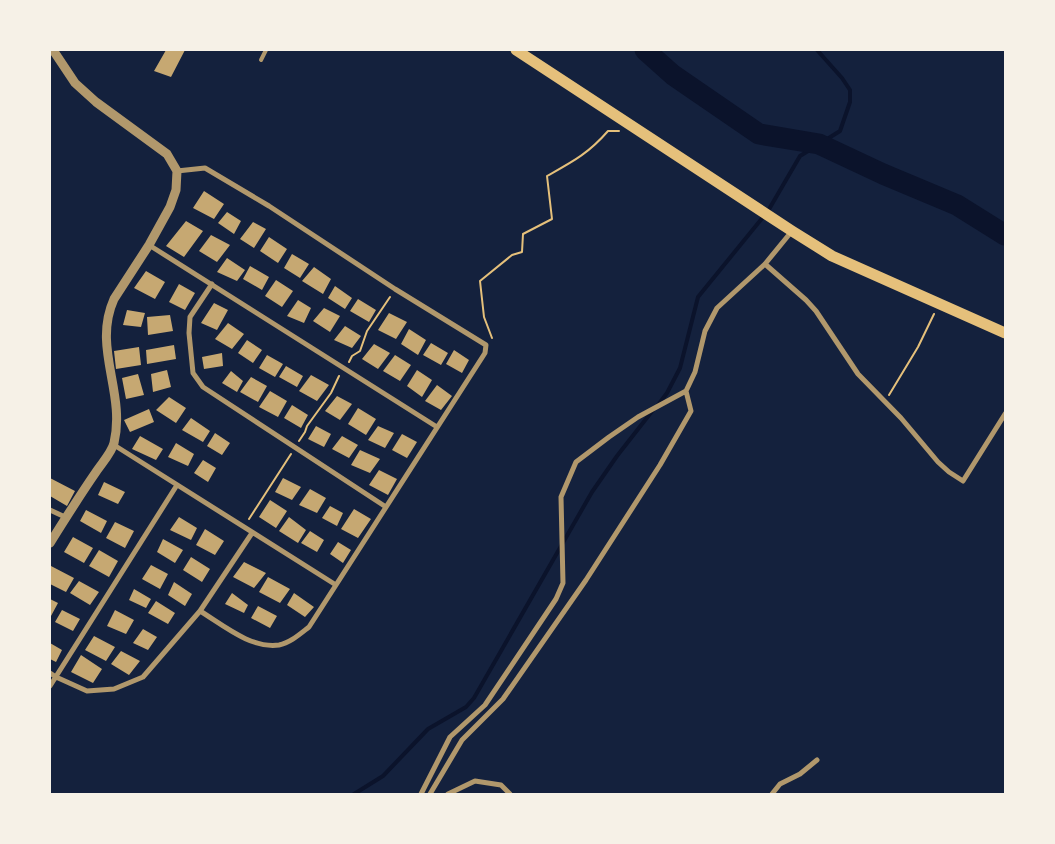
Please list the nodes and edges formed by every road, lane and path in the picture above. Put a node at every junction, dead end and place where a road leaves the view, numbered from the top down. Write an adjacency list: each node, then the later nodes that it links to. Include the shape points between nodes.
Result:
1 (53, 50): 6 (street, via 75,83 167,154)
2 (266, 50): 4 (lane)
3 (516, 50): 5 (main road)
4 (262, 60)
5 (640, 131): 7 (main road); 14 (path, via 608,131 593,148 547,176 552,219 523,234 522,252 512,255 480,281 484,317 494,342)
6 (177, 171): 8 (street, via 176,190 170,207); 11 (street, via 205,168)
7 (792, 231): 9 (street); 12 (main road, via 832,256)
8 (149, 245): 10 (street); 20 (street, via 114,299 106,326 105,344 117,405)
9 (765, 264): 16 (street, via 717,308 705,331 696,372); 17 (street, via 816,311 858,374)
10 (212, 284): 15 (street); 21 (street, via 190,317 188,333 193,373 203,388)
11 (395, 289): 14 (street, via 486,345); 15 (path, via 368,331 360,351 352,356)
12 (939, 304): 13 (main road); 17 (path)
13 (1005, 333)
14 (486, 349): 19 (street)
15 (346, 368): 19 (street); 21 (path)
16 (686, 391): 35 (street, via 638,417 576,462 562,496 563,583 556,599 485,705 450,737); 36 (street, via 691,412 660,464 586,580 502,699 462,740)
17 (885, 401): 18 (street, via 938,462 963,481)
18 (1005, 414)
19 (437, 426): 23 (street)
20 (114, 445): 22 (street); 25 (street)
21 (295, 447): 23 (street); 26 (path)
22 (177, 485): 26 (street); 32 (street)
23 (386, 507): 29 (street)
24 (50, 510): 25 (street)
25 (66, 517): 28 (street)
26 (243, 527): 27 (street)
27 (252, 533): 29 (street); 30 (street)
28 (50, 543)
29 (336, 585): 30 (street, via 309,627 294,639 279,645 247,639)
30 (200, 611): 32 (street, via 143,677 128,684 114,689 87,691)
31 (50, 673): 32 (street)
32 (56, 677): 33 (street)
33 (50, 686)
34 (817, 760): 39 (street, via 780,784)
35 (421, 794)
36 (430, 794)
37 (448, 794): 38 (street, via 475,781 501,785)
38 (510, 794)
39 (772, 794)

